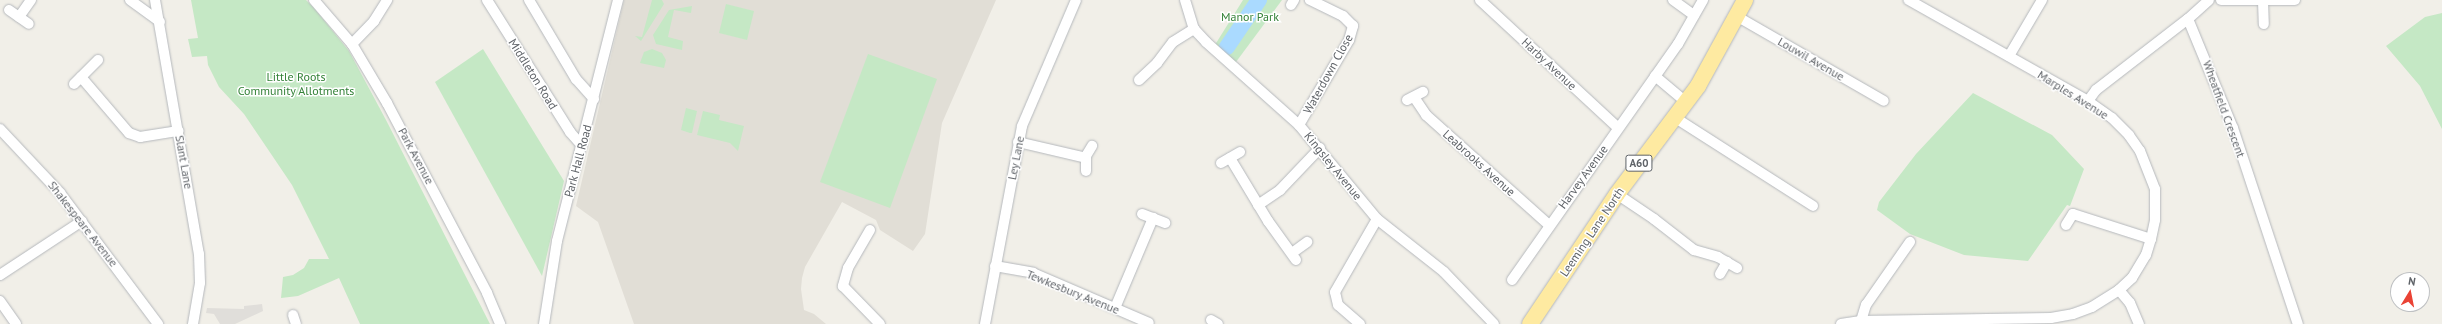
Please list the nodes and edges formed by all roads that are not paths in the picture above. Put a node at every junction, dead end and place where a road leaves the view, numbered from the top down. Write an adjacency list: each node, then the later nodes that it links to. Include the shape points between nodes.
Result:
1 (31, 0): 24 (street)
2 (154, 0): 18 (street); 27 (street, Slant Lane)
3 (314, 0): 31 (street, Park Avenue)
4 (387, 0): 31 (street, via 374,21)
5 (487, 0): 47 (street, Middleton Road, via 570,132)
6 (618, 0): 37 (street, Park Hall Road)
7 (1076, 0): 46 (street, Ley Lane, via 1026,113)
8 (1185, 0): 30 (street)
9 (1310, 0): 42 (street, Waterdown Close, via 1343,16 1353,26 1349,40)
10 (1673, 0): 23 (street)
11 (1703, 0): 23 (street, Harvey Avenue)
12 (1745, 0): 25 (highway, Leeming Lane North / A60)
13 (1909, 0): 32 (street, Marples Avenue)
14 (2042, 0): 32 (street)
15 (2209, 0): 26 (street)
16 (2221, 0): 21 (street)
17 (2294, 0): 21 (street)
18 (132, 1): 27 (street)
19 (531, 1): 37 (street, via 576,78)
20 (1475, 1): 43 (street, Harby Avenue)
21 (2263, 1): 29 (street)
22 (9, 10): 24 (street)
23 (1694, 15): 34 (street, Harvey Avenue)
24 (19, 16): 28 (street)
25 (1738, 17): 38 (street, Louwil Avenue); 40 (highway, Leeming Lane North / A60, via 1714,62)
26 (2188, 19): 39 (street, via 2096,90); 92 (street, Wheatfield Crescent, via 2233,128)
27 (160, 22): 45 (street, Slant Lane)
28 (29, 24)
29 (2264, 24)
30 (1194, 29): 35 (street, via 1173,42 1157,63); 42 (street, Kingsley Avenue)
31 (352, 44): 82 (street, Park Avenue, via 412,149)
32 (2009, 56): 39 (street, Marples Avenue)
33 (98, 60): 45 (street, via 78,81 129,133 140,137)
34 (1655, 76): 40 (street); 43 (street, Harvey Avenue)
35 (1139, 80)
36 (1415, 96): 61 (street, Leabrooks Avenue, via 1426,115)
37 (594, 99): 47 (street, Park Hall Road)
38 (1884, 101)
39 (2088, 101): 64 (street, Marples Avenue, via 2112,118 2129,135 2150,171 2156,204)
40 (1686, 102): 41 (highway, Leeming Lane North / A60)
41 (1674, 117): 53 (highway, Leeming Lane North / A60); 55 (street)
42 (1299, 125): 49 (street, Kingsley Avenue)
43 (1618, 128): 61 (street, Harvey Avenue)
44 (0, 129): 59 (street, Shakespeare Avenue, via 31,160)
45 (179, 131): 81 (street, Slant Lane, via 199,254 200,282)
46 (1018, 142): 51 (street); 68 (street, Ley Lane)
47 (582, 146): 83 (street, Park Hall Road, via 557,241)
48 (1092, 146): 51 (street)
49 (1320, 148): 54 (street, via 1280,190); 58 (street, Kingsley Avenue)
50 (1240, 152): 54 (street, via 1225,160)
51 (1086, 158): 52 (street)
52 (1086, 171)
53 (1617, 194): 67 (street, via 1694,250); 89 (highway, Leeming Lane North / A60)
54 (1258, 205): 65 (street, via 1294,256)
55 (1812, 206)
56 (1142, 214): 57 (street)
57 (1153, 218): 60 (street); 75 (street)
58 (1377, 219): 87 (street, via 1335,292 1338,305); 88 (street, Kingsley Avenue, via 1444,272)
59 (82, 221): 71 (street); 80 (street, Shakespeare Avenue)
60 (1165, 223)
61 (1549, 225): 72 (street, Harvey Avenue)
62 (2066, 225): 64 (street, via 2073,214)
63 (870, 230): 84 (street, via 848,268 843,286)
64 (2151, 239): 73 (street, Marples Avenue, via 2146,255 2132,278)
65 (1307, 242)
66 (1910, 242): 77 (street, via 1866,305)
67 (1727, 262): 69 (street); 70 (street)
68 (995, 266): 75 (street, Tewkesbury Avenue, via 1032,273); 85 (street, Ley Lane)
69 (1737, 268)
70 (1720, 274)
71 (0, 275)
72 (1512, 280)
73 (2119, 290): 78 (street, Marples Avenue, via 2092,307 2051,318); 91 (street, via 2130,303)
74 (0, 301): 79 (street)
75 (1115, 308): 86 (street, Tewkesbury Avenue)
76 (1153, 314): 86 (street, Tewkesbury Avenue)
77 (1861, 321): 78 (street, Marples Avenue); 90 (street, Marples Avenue)
78 (1933, 322)
79 (16, 324)
80 (158, 324)
81 (193, 324)
82 (500, 324)
83 (544, 324)
84 (880, 324)
85 (985, 324)
86 (1148, 324)
87 (1360, 324)
88 (1494, 324)
89 (1530, 324)
90 (1841, 324)
91 (2139, 324)
92 (2298, 324)

